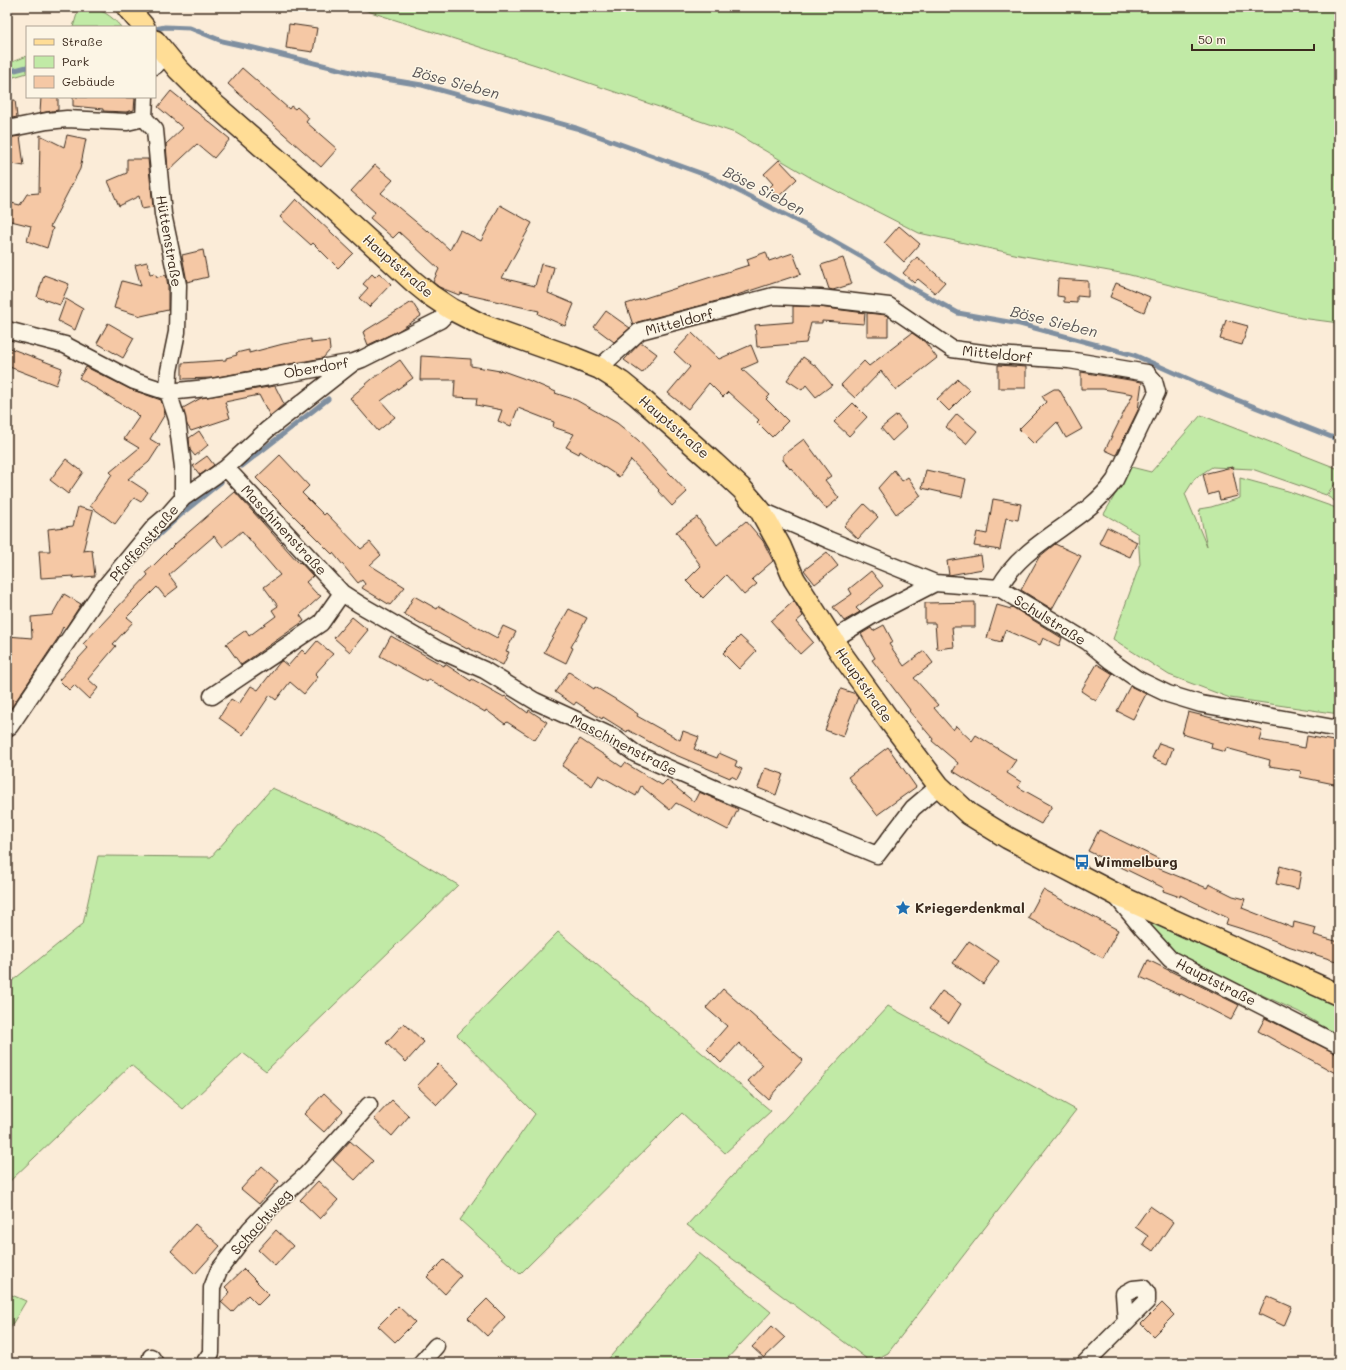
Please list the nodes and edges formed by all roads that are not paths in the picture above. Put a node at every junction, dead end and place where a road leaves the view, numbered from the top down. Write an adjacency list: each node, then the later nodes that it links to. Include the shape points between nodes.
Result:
1 (159, 54): 5 (main road, Hauptstraße, via 414,282)
2 (144, 98): 3 (street)
3 (144, 118): 4 (street, via 128,122 67,119); 9 (street, Hüttenstraße, via 154,130 163,214 178,285 177,332 169,371)
4 (7, 129)
5 (451, 309): 7 (street, Oberdorf, via 440,320); 8 (main road, Hauptstraße, via 482,325)
6 (7, 330): 9 (street, Oberdorf, via 65,345 134,381)
7 (354, 362): 9 (street, Oberdorf, via 207,388); 10 (street, Pfaffenstraße, via 267,430)
8 (599, 368): 12 (main road, Hauptstraße, via 621,382 660,415 742,489); 14 (street, Mitteldorf, via 640,331 773,296 820,298 890,306 952,349 1069,360 1147,373 1154,380 1157,392 1115,480 1106,493 1019,562)
9 (168, 392): 11 (street, via 177,419 183,467)
10 (226, 468): 11 (street, Pfaffenstraße); 15 (street, Maschinenstraße)
11 (183, 498): 18 (street, Pfaffenstraße, via 155,526 103,589)
12 (760, 510): 13 (street, Schulstraße); 16 (main road, Hauptstraße, via 780,546 794,580)
13 (935, 583): 14 (street, Schulstraße); 16 (street)
14 (999, 588): 19 (street, Schulstraße, via 1088,642 1138,679 1168,694 1201,704)
15 (342, 593): 17 (street, via 321,623); 20 (street, Maschinenstraße, via 437,649 484,670 535,702 613,737 636,754 877,855 913,808)
16 (832, 640): 20 (main road, Hauptstraße)
17 (212, 696)
18 (7, 728)
19 (1339, 729)
20 (939, 786): 21 (main road, Hauptstraße, via 987,827)
21 (1113, 893): 22 (main road, Hauptstraße); 23 (street, Hauptstraße, via 1170,959)
22 (1339, 995)
23 (1339, 1045)
24 (369, 1105): 27 (street, Schachtweg, via 306,1175 250,1229 219,1270 212,1288 211,1353)
25 (1126, 1322): 29 (street)
26 (436, 1346): 28 (street)
27 (204, 1363)
28 (421, 1363)
29 (1085, 1363)

